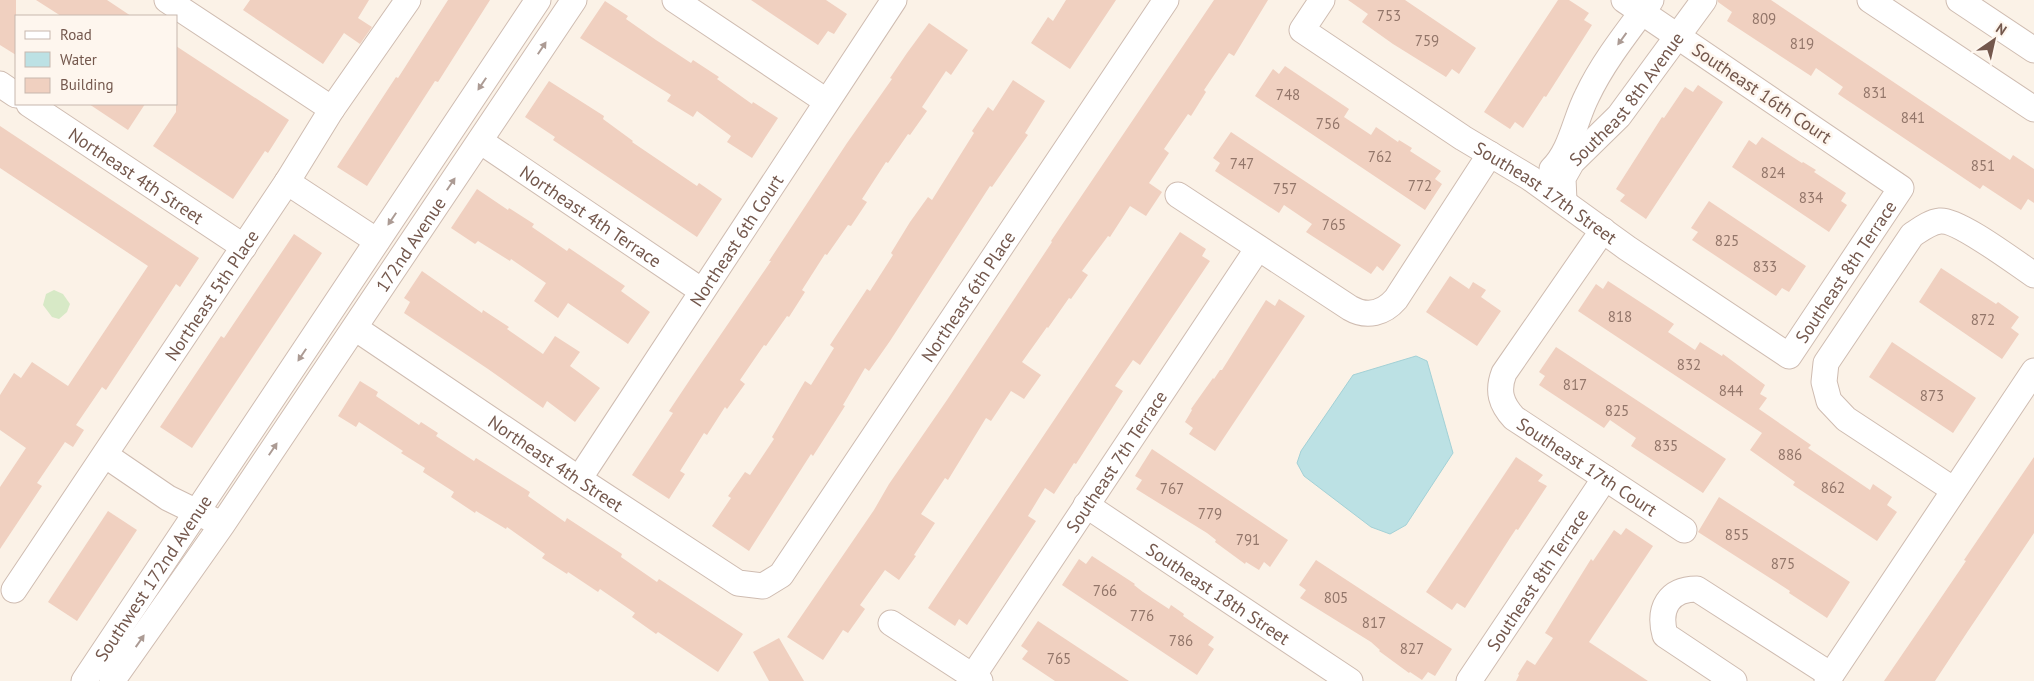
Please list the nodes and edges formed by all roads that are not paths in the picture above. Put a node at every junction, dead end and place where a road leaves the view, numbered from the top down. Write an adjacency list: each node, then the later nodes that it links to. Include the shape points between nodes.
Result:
1 (167, 0): 20 (street)
2 (408, 0): 20 (street, Northeast 5th Place)
3 (538, 0): 31 (street, 172nd Avenue, one-way to 31)
4 (574, 0): 23 (street, 172nd Avenue, one-way to 4)
5 (675, 0): 17 (street)
6 (894, 0): 17 (street, Northeast 6th Court)
7 (1166, 0): 49 (street, Northeast 6th Place, via 781,575)
8 (1322, 0): 24 (street, Southeast 17th Street, via 1302,30)
9 (1704, 0): 13 (street, Southeast 8th Avenue)
10 (1870, 0): 21 (street)
11 (1960, 0): 14 (street)
12 (1639, 4): 13 (street, Southeast 16th Court); 18 (street, Southeast 8th Avenue, one-way to 18)
13 (1678, 36): 22 (street, Southeast 8th Avenue); 27 (street, Southeast 16th Court)
14 (2034, 50)
15 (0, 84): 16 (street)
16 (15, 94)
17 (826, 101): 35 (street, Northeast 6th Court)
18 (1584, 102): 22 (street, via 1590,119 1601,125); 25 (street, Southeast 8th Avenue, via 1556,164 1547,172)
19 (31, 105): 32 (street, Northeast 4th Street)
20 (332, 109): 26 (street, Northeast 5th Place)
21 (2034, 109)
22 (1612, 124): 29 (street, Southeast 8th Avenue, via 1566,170)
23 (480, 141): 35 (street, Northeast 4th Terrace); 36 (street, 172nd Avenue, one-way to 23)
24 (1490, 154): 25 (street, Southeast 17th Street); 33 (street, via 1396,299 1385,309 1372,314 1359,313)
25 (1530, 178): 29 (street, Southeast 17th Street)
26 (287, 182): 31 (street); 32 (street, Northeast 5th Place)
27 (1901, 188): 37 (street, Southeast 8th Terrace)
28 (1178, 195): 33 (street)
29 (1564, 201): 30 (street, Southeast 17th Street)
30 (1603, 230): 37 (street, Southeast 17th Street); 41 (street, Southeast 17th Court, via 1504,373 1500,395 1514,418)
31 (377, 241): 40 (street, 172nd Avenue, one-way to 40)
32 (244, 247): 39 (street, Northeast 5th Place)
33 (1258, 248): 45 (street, Southeast 7th Terrace)
34 (2034, 275): 44 (street, via 1957,224 1941,221 1926,225 1912,234 1826,363 1824,382 1829,401 1846,419)
35 (702, 290): 42 (street, Northeast 6th Court)
36 (355, 328): 42 (street, Northeast 4th Street); 43 (street, 172nd Avenue, one-way to 36)
37 (1789, 356)
38 (2034, 371): 44 (street)
39 (105, 455): 46 (street); 50 (street, Northeast 5th Place)
40 (221, 476): 46 (street, Southwest 172nd Avenue)
41 (1605, 478): 48 (street, Southeast 17th Court); 57 (street, Southeast 8th Terrace)
42 (579, 479): 49 (street, Northeast 4th Street, via 738,583)
43 (246, 490): 47 (street, Southwest 172nd Avenue)
44 (1954, 490): 53 (street)
45 (1086, 505): 52 (street, Southeast 7th Terrace); 56 (street, Southeast 18th Street)
46 (196, 513): 47 (street); 54 (street, Southwest 172nd Avenue)
47 (222, 525): 55 (street, Southwest 172nd Avenue, one-way to 47)
48 (1684, 530)
49 (763, 586)
50 (14, 590)
51 (891, 623): 52 (street)
52 (976, 678)
53 (1829, 678): 58 (street, via 1697,589 1674,594 1664,607 1661,622 1665,635)
54 (84, 681)
55 (112, 681)
56 (1350, 681)
57 (1469, 681)
58 (1734, 681)

